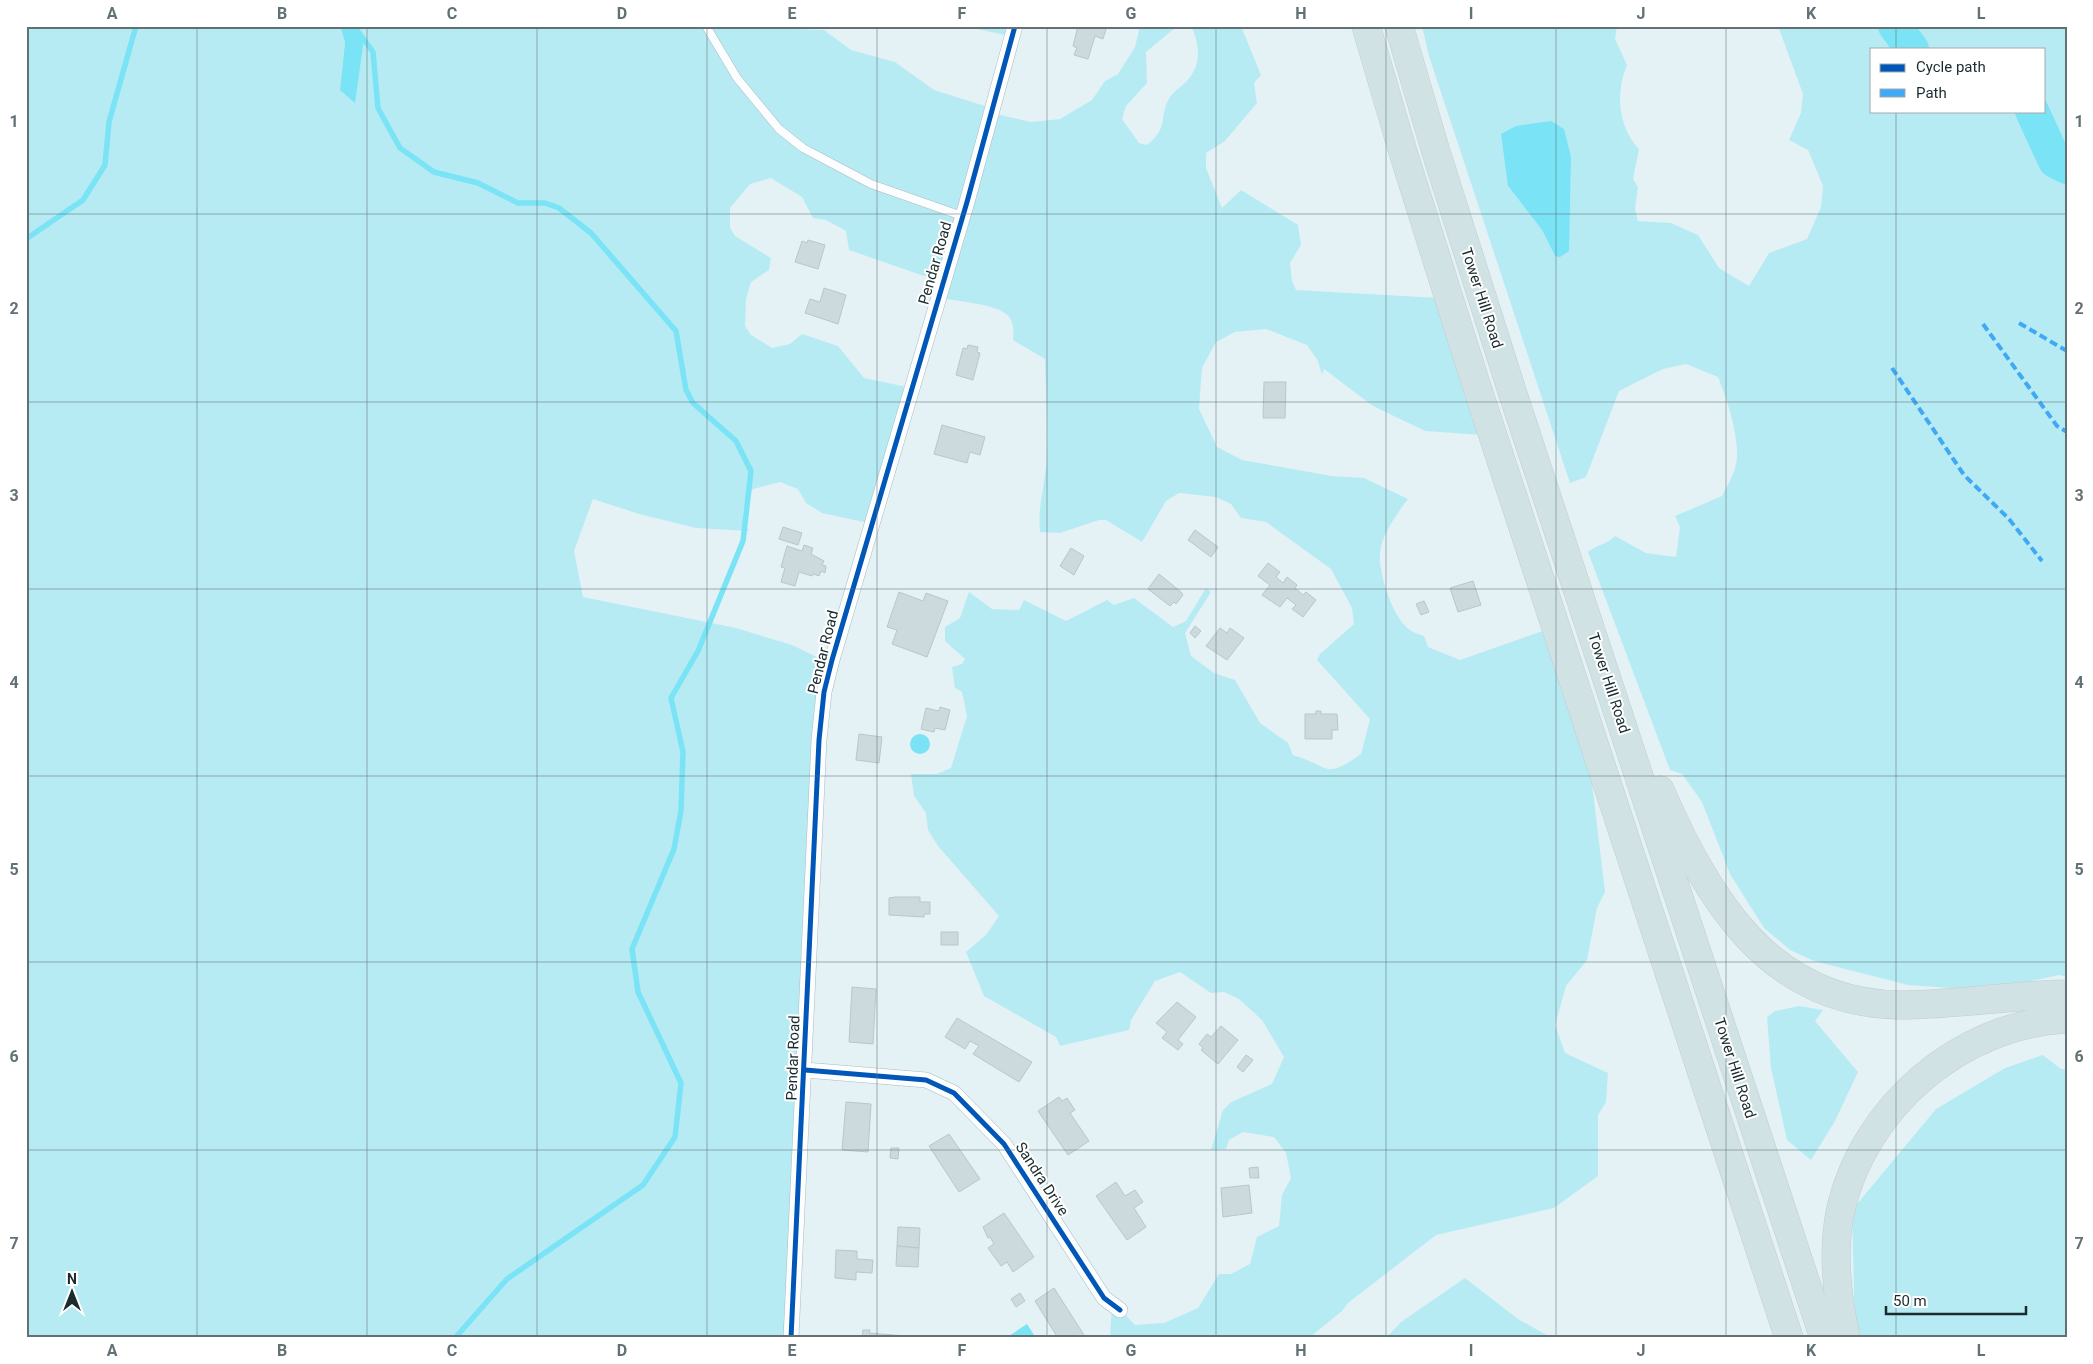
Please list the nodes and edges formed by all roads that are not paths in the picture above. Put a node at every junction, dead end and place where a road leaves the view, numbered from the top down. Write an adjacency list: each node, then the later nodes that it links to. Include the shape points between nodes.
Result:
1 (706, 26): 5 (lane, via 736,78 779,129 803,148 871,184)
2 (1015, 26): 5 (street, Pendar Road)
3 (1366, 26): 12 (highway, Tower Hill Road, via 1470,362)
4 (1399, 26): 6 (highway, Tower Hill Road, via 1454,211)
5 (962, 216): 9 (street, Pendar Road, via 824,692 819,740)
6 (1595, 640): 7 (highway, via 1672,815 1698,865 1743,934 1774,962 1832,993 1877,1004); 13 (highway, Tower Hill Road)
7 (2067, 994)
8 (2067, 1019): 14 (highway, via 2011,1028 1944,1060 1912,1087 1875,1132 1850,1181 1837,1233 1836,1269)
9 (805, 1070): 10 (street, Sandra Drive, via 926,1080 954,1093 1004,1144 1104,1298); 11 (street, Pendar Road)
10 (1120, 1310)
11 (791, 1338)
12 (1789, 1338)
13 (1824, 1338)
14 (1846, 1338)

